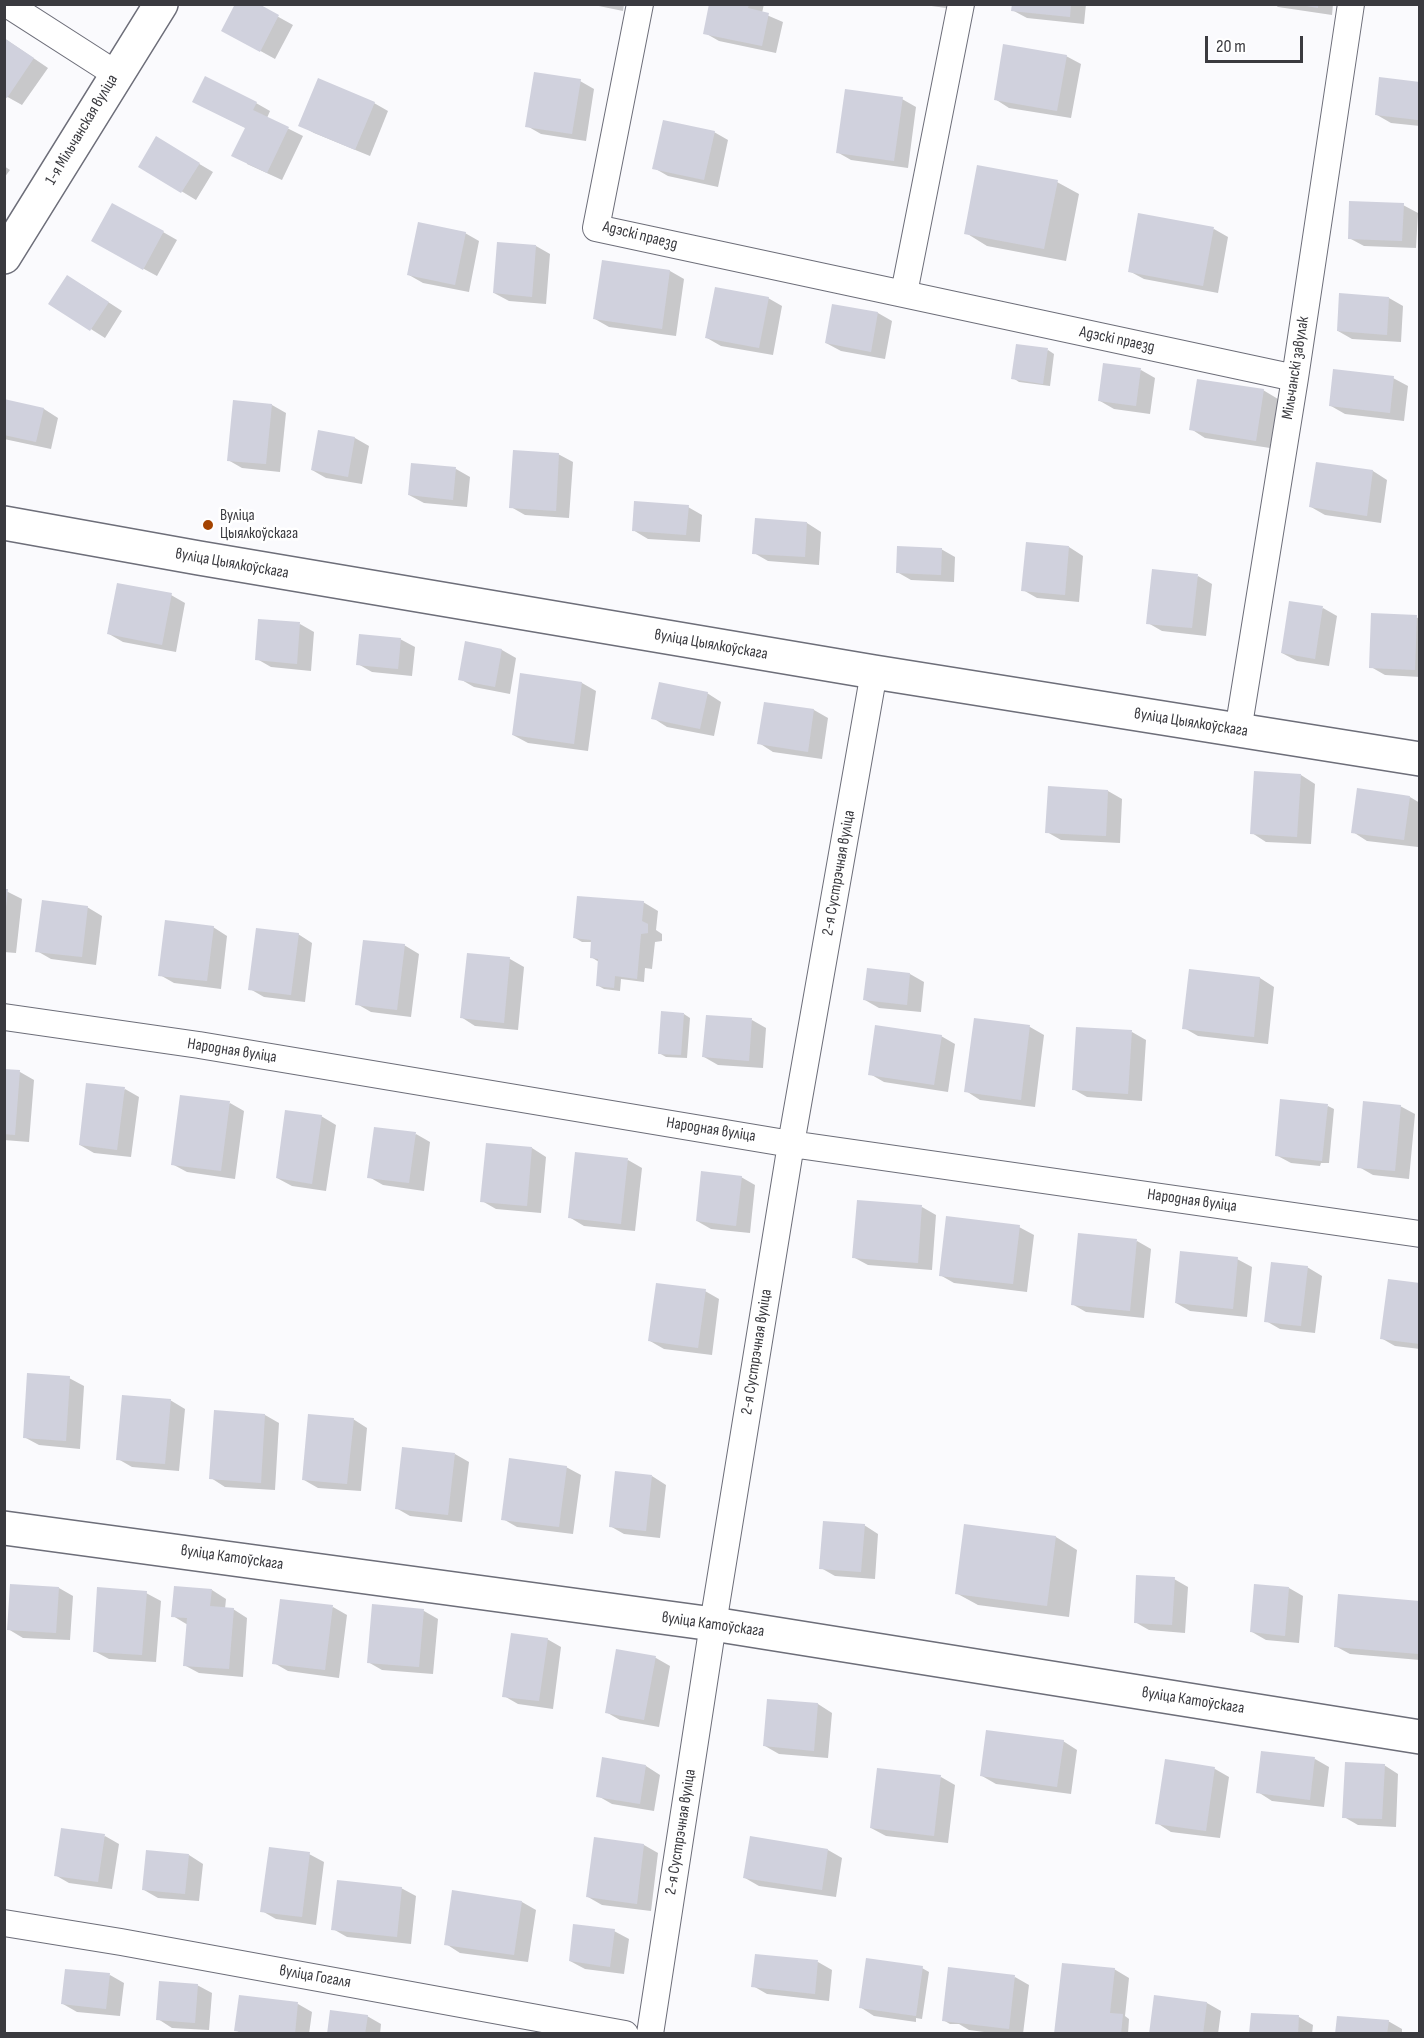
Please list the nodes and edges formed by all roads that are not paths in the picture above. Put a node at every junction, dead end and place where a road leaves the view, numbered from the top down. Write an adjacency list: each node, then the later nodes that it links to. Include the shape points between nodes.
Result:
1 (7, 4): 6 (street)
2 (160, 4): 6 (street, 1-я Мільчанская вуліца)
3 (640, 4): 8 (street, Адэскі праезд, via 596,228)
4 (962, 4): 8 (street)
5 (1351, 4): 9 (street, Мільчанскі завулак)
6 (116, 74): 7 (street, 1-я Мільчанская вуліца)
7 (4, 257)
8 (904, 293): 9 (street, Адэскі праезд)
9 (1295, 378): 12 (street, Мільчанскі завулак)
10 (4, 523): 11 (street, вуліца Цыялкоўскага)
11 (874, 672): 12 (street, вуліца Цыялкоўскага); 15 (street, 2-я Сустрэчная вуліца)
12 (1238, 731): 13 (street, вуліца Цыялкоўскага)
13 (1419, 759)
14 (4, 1017): 15 (street, Народная вуліца, via 199,1045)
15 (791, 1144): 16 (street, Народная вуліца); 18 (street, 2-я Сустрэчная вуліца)
16 (1419, 1234)
17 (4, 1528): 18 (street, вуліца Катоўскага)
18 (712, 1624): 19 (street, вуліца Катоўскага); 22 (street, 2-я Сустрэчная вуліца)
19 (1419, 1737)
20 (4, 1923): 21 (street, вуліца Гогаля)
21 (624, 2034)
22 (650, 2034)

